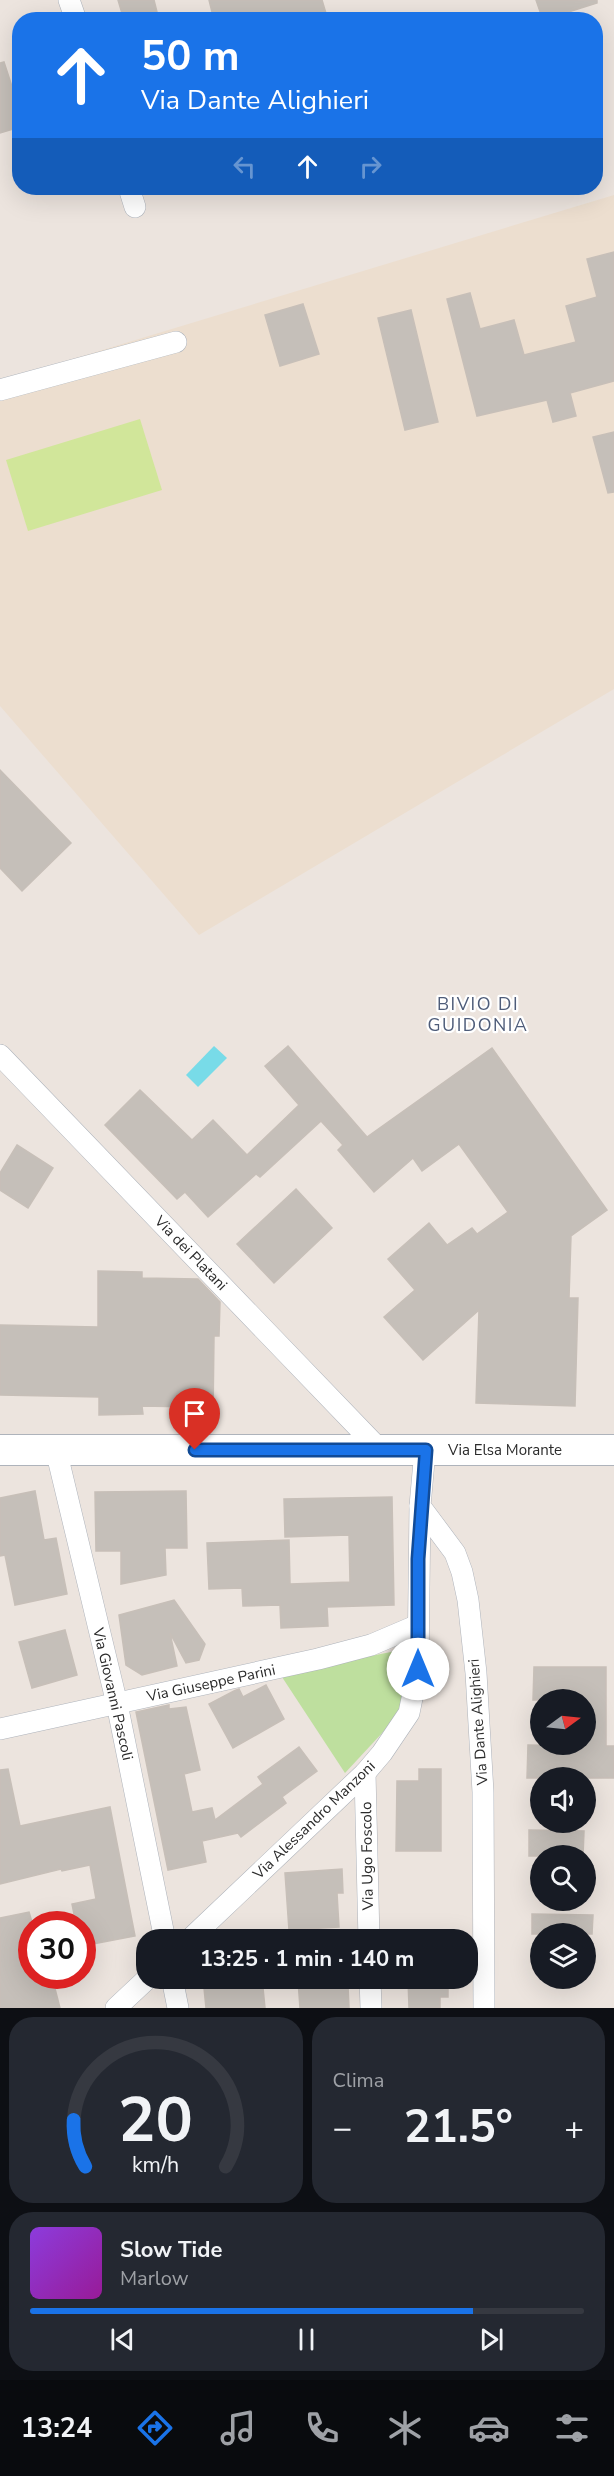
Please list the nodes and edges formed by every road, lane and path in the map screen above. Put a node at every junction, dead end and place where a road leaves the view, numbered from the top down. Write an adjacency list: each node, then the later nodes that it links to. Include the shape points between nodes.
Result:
1 (176, 342): 2 (street)
2 (0, 390)
3 (0, 1055): 8 (street, Via dei Platani)
4 (0, 1450): 5 (street, Via Elsa Morante)
5 (56, 1450): 8 (street, Via Elsa Morante); 11 (street, Via Giovanni Pascoli)
6 (426, 1450): 7 (street, Via Elsa Morante); 8 (street, Via Elsa Morante); 9 (street)
7 (614, 1450)
8 (381, 1451)
9 (420, 1506): 10 (street, Via Alessandro Manzoni); 23 (street, Via Dante Alighieri, via 454,1553 468,1600 482,1781)
10 (418, 1625): 11 (street, Via Giuseppe Parini, via 371,1645 318,1659); 13 (street, Via Alessandro Manzoni, via 417,1682 409,1713)
11 (117, 1704): 12 (street, Via Giuseppe Parini); 14 (street, Via Giovanni Pascoli)
12 (0, 1729)
13 (365, 1773): 15 (street, Via Alessandro Manzoni); 16 (street, Via Ugo Foscolo)
14 (163, 1929)
15 (201, 1929)
16 (369, 1929)
17 (136, 1989): 20 (street)
18 (174, 1989): 21 (street)
19 (370, 1989): 22 (street)
20 (116, 2008)
21 (178, 2008)
22 (371, 2008)
23 (484, 2008)

